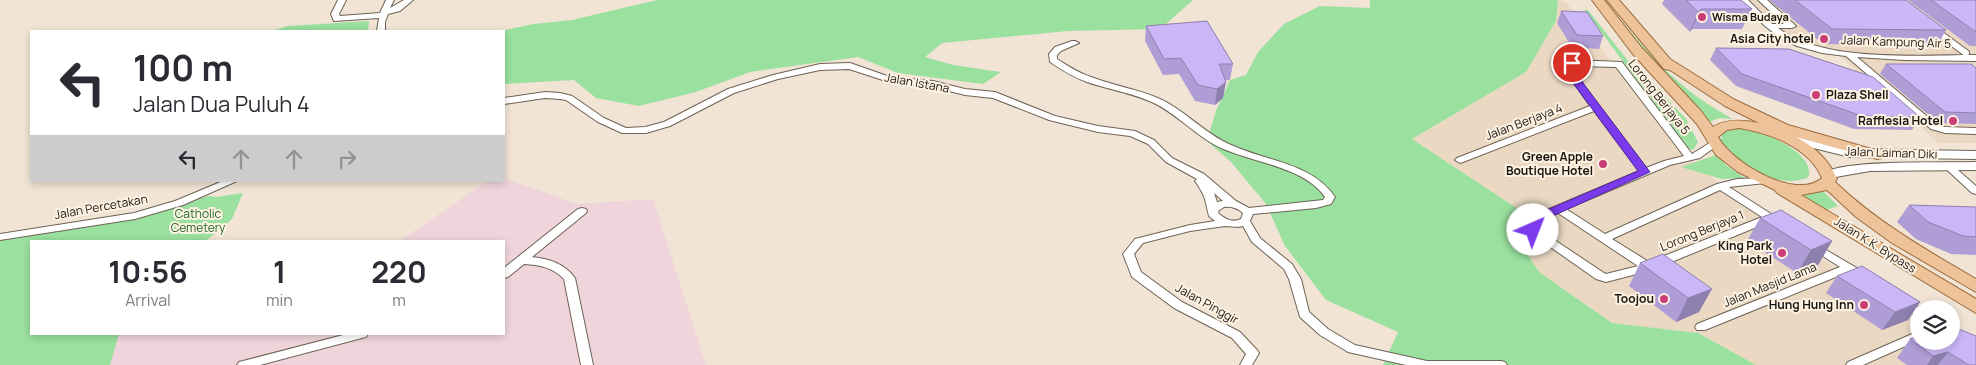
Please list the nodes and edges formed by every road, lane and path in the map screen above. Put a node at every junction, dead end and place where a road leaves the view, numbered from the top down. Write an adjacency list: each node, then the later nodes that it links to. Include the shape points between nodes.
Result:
1 (342, 0): 8 (street, via 335,14 337,18)
2 (390, 0): 8 (street)
3 (408, 0): 8 (street)
4 (1598, 0): 24 (main road, Jalan K.K. Bypass, via 1641,55 1702,121)
5 (1613, 0): 18 (main road)
6 (1743, 0): 10 (street)
7 (1762, 0): 10 (street, via 1792,26)
8 (383, 14): 11 (street)
9 (1928, 25): 14 (street)
10 (1772, 26): 13 (street, via 1782,36)
11 (379, 30)
12 (1075, 43): 42 (street, Jalan Pinggir, via 1058,48 1053,60 1075,75 1159,102 1209,139 1306,176 1328,190 1330,197 1327,202 1316,205)
13 (1816, 49): 14 (street); 16 (street, Jalan Kampung Air 5)
14 (1966, 53): 15 (street)
15 (1976, 53)
16 (1848, 54): 17 (street, Jalan Kampung Air 5); 22 (street, via 1930,124 1945,130)
17 (1976, 58)
18 (1662, 60): 21 (main road, via 1714,102); 25 (main road, via 1731,104 1765,120 1826,142)
19 (505, 101): 32 (street, Jalan Istana, via 560,96 569,98 601,120 625,131 646,130 667,124 740,88 820,67 850,66 889,79 995,95 1059,120 1132,133)
20 (1596, 107): 27 (street, Lorong Berjaya 5, via 1578,83 1572,63 1619,64); 28 (street, Jalan Berjaya 4); 31 (street)
21 (1764, 128): 23 (main road, Jalan K.K. Bypass); 24 (main road, via 1729,126 1718,129)
22 (1976, 131)
23 (1779, 134): 25 (street, Jalan Laiman Diki, via 1828,149); 33 (main road, Jalan K.K. Bypass, via 1814,155)
24 (1713, 140): 27 (street); 35 (main road, Jalan K.K. Bypass, via 1733,162)
25 (1877, 155): 26 (street, Jalan Laiman Diki)
26 (1976, 155)
27 (1690, 158): 31 (street)
28 (1460, 160)
29 (1948, 166): 30 (street, Jalan Laiman Diki); 33 (street, Jalan Laiman Diki, via 1870,167); 37 (street)
30 (1976, 166)
31 (1644, 172): 39 (street)
32 (1194, 174): 38 (street, Jalan Istana); 41 (street, via 1209,193)
33 (1829, 178): 35 (main road, via 1805,190); 56 (main road, Jalan K.K. Bypass, via 1846,202 1885,232)
34 (230, 182): 47 (street, Jalan Percetakan, via 179,203 134,216)
35 (1767, 183): 36 (street, via 1737,182); 59 (main road, Jalan K.K. Bypass, via 1816,209)
36 (1721, 186): 43 (street); 48 (street)
37 (1976, 191)
38 (1234, 204): 41 (street, Jalan Pinggir, via 1222,204); 42 (street, Jalan Istana)
39 (1559, 209): 48 (street); 52 (street, Lorong Berjaya 1, via 1539,217 1533,230 1600,276 1614,277)
40 (582, 211): 51 (street)
41 (1213, 211): 44 (street, via 1216,219); 45 (street, Jalan Pinggir)
42 (1246, 216): 44 (street, Jalan Pinggir, via 1238,224); 50 (street)
43 (1770, 218): 46 (street); 52 (street, Lorong Berjaya 1)
44 (1226, 224): 45 (street, Jalan Pinggir); 50 (street)
45 (1190, 228): 65 (street, Jalan Pinggir, via 1139,241 1128,254 1136,274 1178,305 1236,336 1252,353)
46 (1786, 228)
47 (0, 236)
48 (1605, 238): 52 (street)
49 (1802, 238): 53 (street)
50 (1256, 240): 66 (street, via 1288,267 1295,279 1304,314 1324,332 1352,349 1427,365)
51 (522, 260): 54 (street); 64 (street, via 552,263 569,278)
52 (1648, 267)
53 (1848, 268): 55 (street); 60 (street, Jalan Masjid Lama)
54 (505, 273)
55 (1872, 283)
56 (1976, 286)
57 (1895, 298): 58 (street)
58 (1910, 307)
59 (1976, 307)
60 (1701, 327)
61 (358, 335): 63 (street)
62 (1910, 339): 67 (street)
63 (243, 365)
64 (587, 365)
65 (1246, 365)
66 (1501, 365)
67 (1852, 365)

